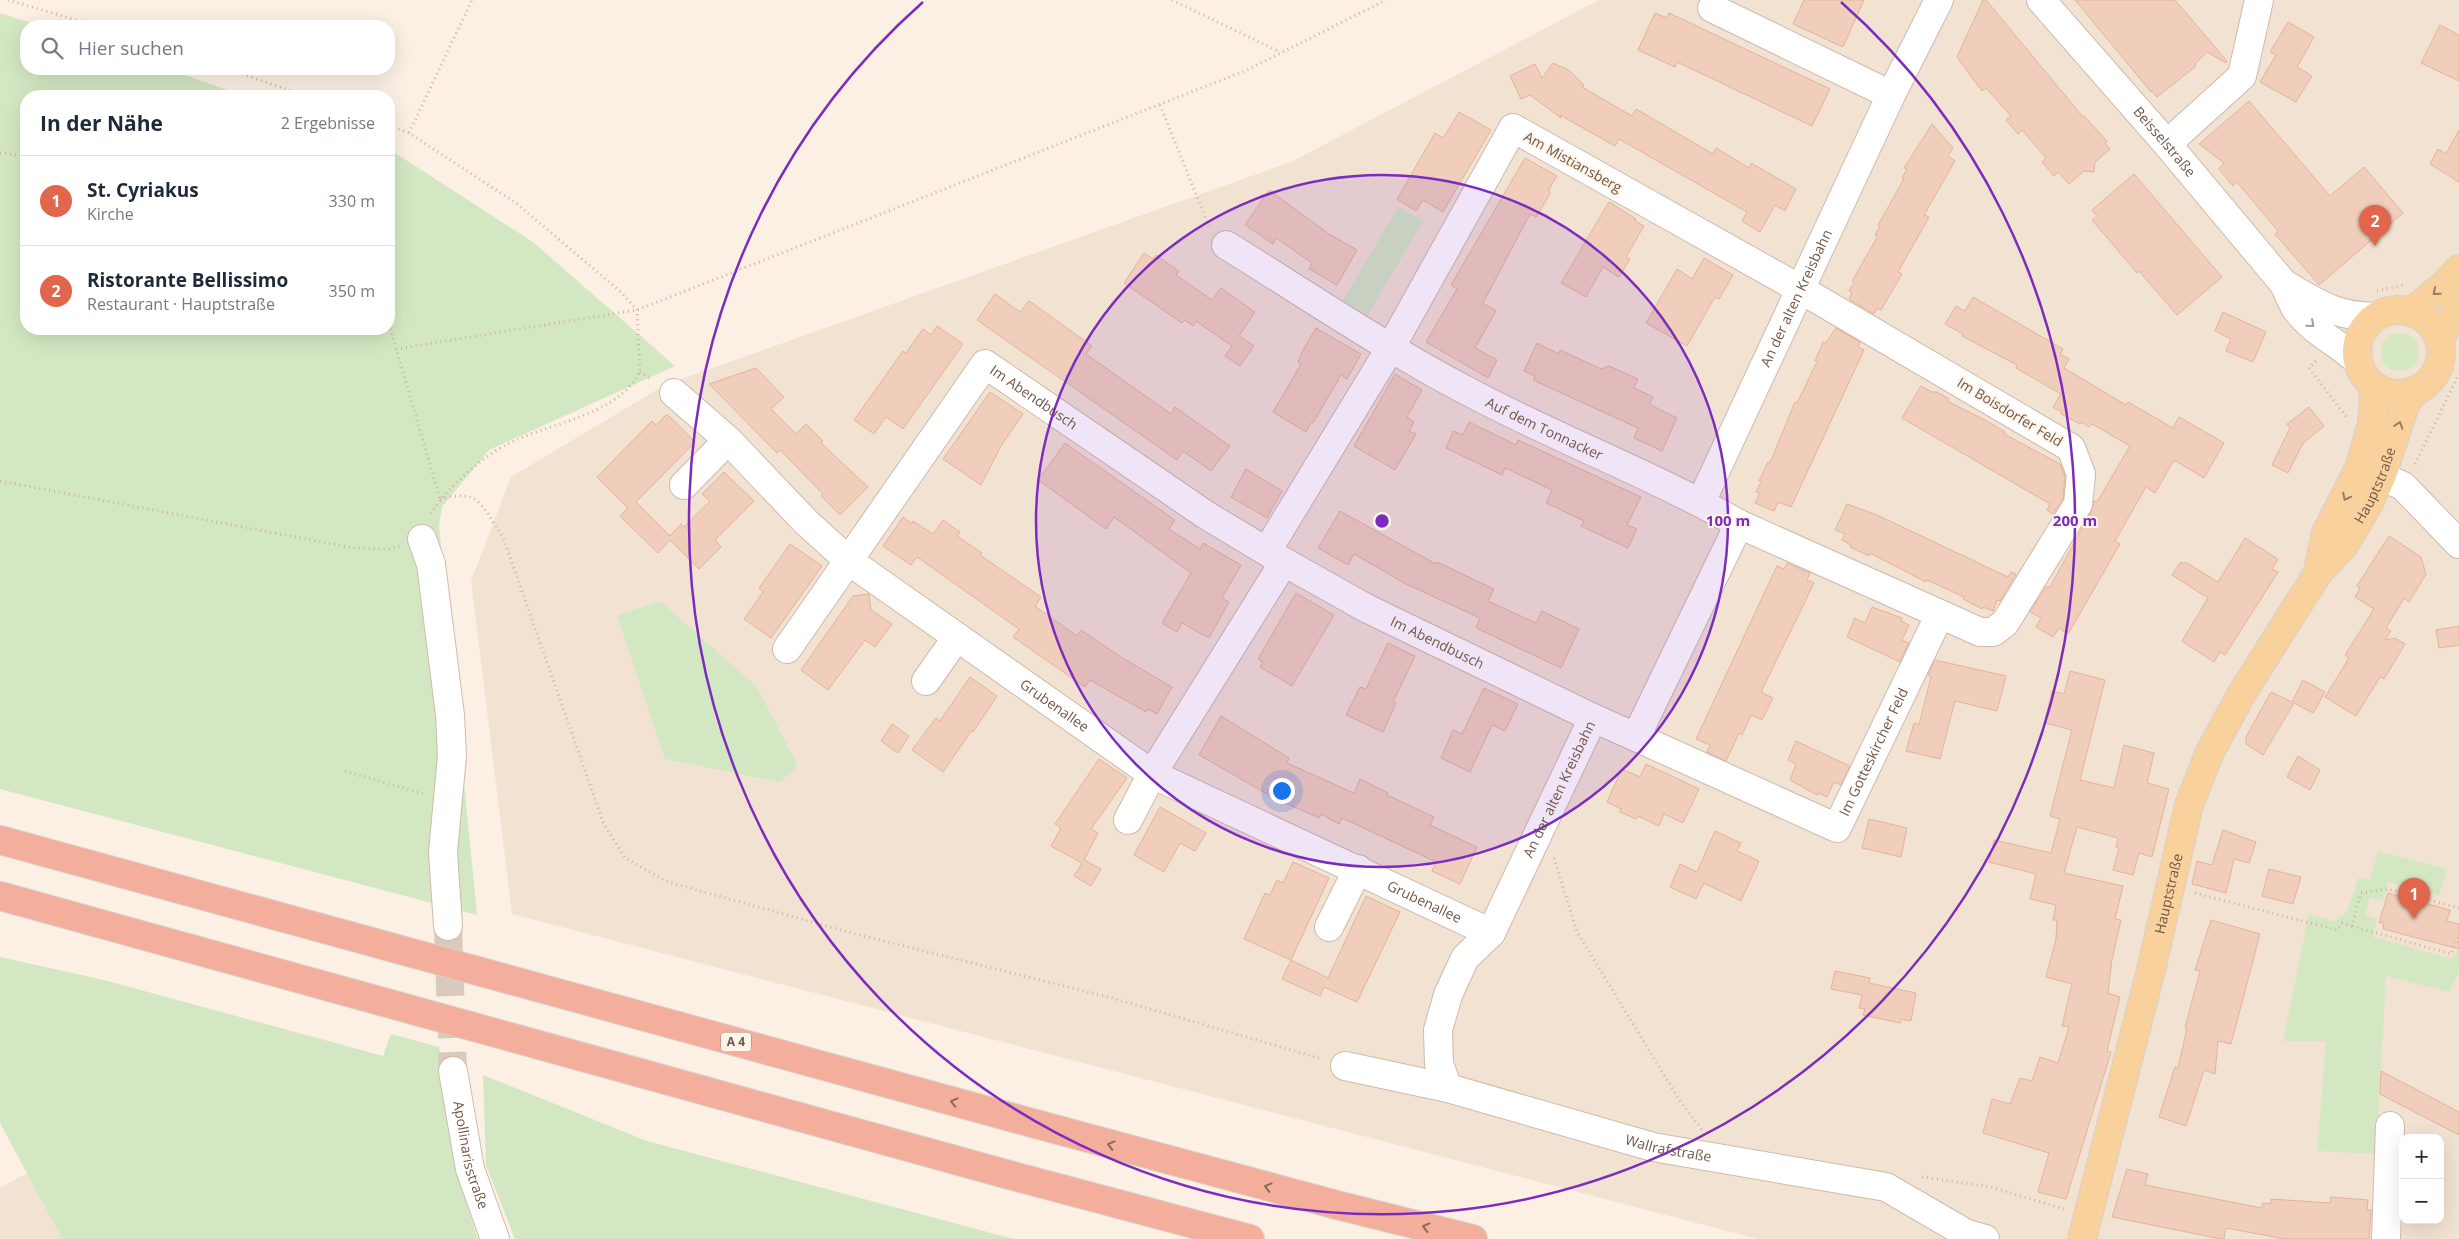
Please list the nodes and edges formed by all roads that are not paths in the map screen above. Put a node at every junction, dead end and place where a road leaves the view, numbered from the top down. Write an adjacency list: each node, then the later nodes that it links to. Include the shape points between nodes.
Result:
1 (1939, 0): 5 (street, An der alten Kreisbahn)
2 (2041, 0): 6 (street, Beisselstraße)
3 (2259, 0): 6 (street, via 2242,76)
4 (1712, 8): 5 (street)
5 (1891, 95): 10 (street, An der alten Kreisbahn)
6 (2166, 144): 9 (street, Beisselstraße)
7 (1226, 245): 15 (street, Auf dem Tonnacker)
8 (2459, 269): 13 (main road, one-way to 13)
9 (2284, 284): 11 (street, Beisselstraße, via 2334,312 2352,317); 16 (street, Beisselstraße, one-way to 16, via 2295,308 2309,324)
10 (1800, 289): 15 (street, Am Mistiansberg, via 1513,128); 23 (street, An der alten Kreisbahn); 29 (street, Im Boisdorfer Feld, via 2071,448 2081,474 2078,504 2005,623 1993,632 1980,632)
11 (2376, 304): 13 (main road); 16 (main road, via 2360,336)
12 (2459, 307): 14 (main road)
13 (2411, 312): 14 (main road, via 2431,326)
14 (2439, 340): 18 (main road, Hauptstraße, via 2439,364 2434,375)
15 (1391, 347): 23 (street, Auf dem Tonnacker, via 1472,394); 27 (street)
16 (2358, 361): 17 (main road, Hauptstraße)
17 (2372, 384): 18 (main road, via 2393,394); 21 (main road, Hauptstraße)
18 (2416, 390): 21 (main road, Hauptstraße, one-way to 18, via 2405,404)
19 (674, 393): 20 (street, Grubenallee)
20 (728, 440): 22 (street); 28 (street, Grubenallee, via 806,522)
21 (2371, 471): 26 (street, via 2403,486); 47 (main road, Hauptstraße, via 2326,533 2318,573 2242,693 2210,752 2189,805)
22 (684, 485)
23 (1701, 502): 24 (street, Im Boisdorfer Feld)
24 (1738, 524): 29 (street, Im Boisdorfer Feld); 34 (street)
25 (422, 539): 40 (street, via 431,564 450,715 452,756 443,852)
26 (2459, 544)
27 (1275, 556): 28 (street, Im Abendbusch, via 1206,515 985,364); 33 (street, Im Abendbusch, via 1366,608); 35 (street)
28 (849, 561): 30 (street, Grubenallee); 31 (street)
29 (1940, 614): 34 (street, Im Gotteskircher Feld, via 1837,828)
30 (957, 637): 32 (street); 35 (street, Grubenallee)
31 (787, 649)
32 (926, 681)
33 (1593, 718): 34 (street, An der alten Kreisbahn); 42 (street, An der alten Kreisbahn)
34 (1636, 737)
35 (1152, 774): 36 (street); 38 (street, Grubenallee)
36 (1128, 820)
37 (0, 840): 50 (highway, A 4, one-way to 37, via 1030,1123)
38 (1358, 869): 41 (street); 42 (street, Grubenallee)
39 (0, 896): 49 (highway)
40 (448, 926)
41 (1329, 927)
42 (1491, 933): 45 (street, An der alten Kreisbahn, via 1465,958 1448,995 1438,1030 1438,1064)
43 (1345, 1066): 45 (street, Wallrafstraße)
44 (453, 1071): 48 (street, Apollinarisstraße, via 470,1169)
45 (1448, 1088): 51 (street, Wallrafstraße, via 1653,1147 1886,1187 1967,1234)
46 (2390, 1126): 52 (street)
47 (2085, 1229)
48 (495, 1239)
49 (1250, 1239)
50 (1473, 1239)
51 (1985, 1239)
52 (2386, 1239)

